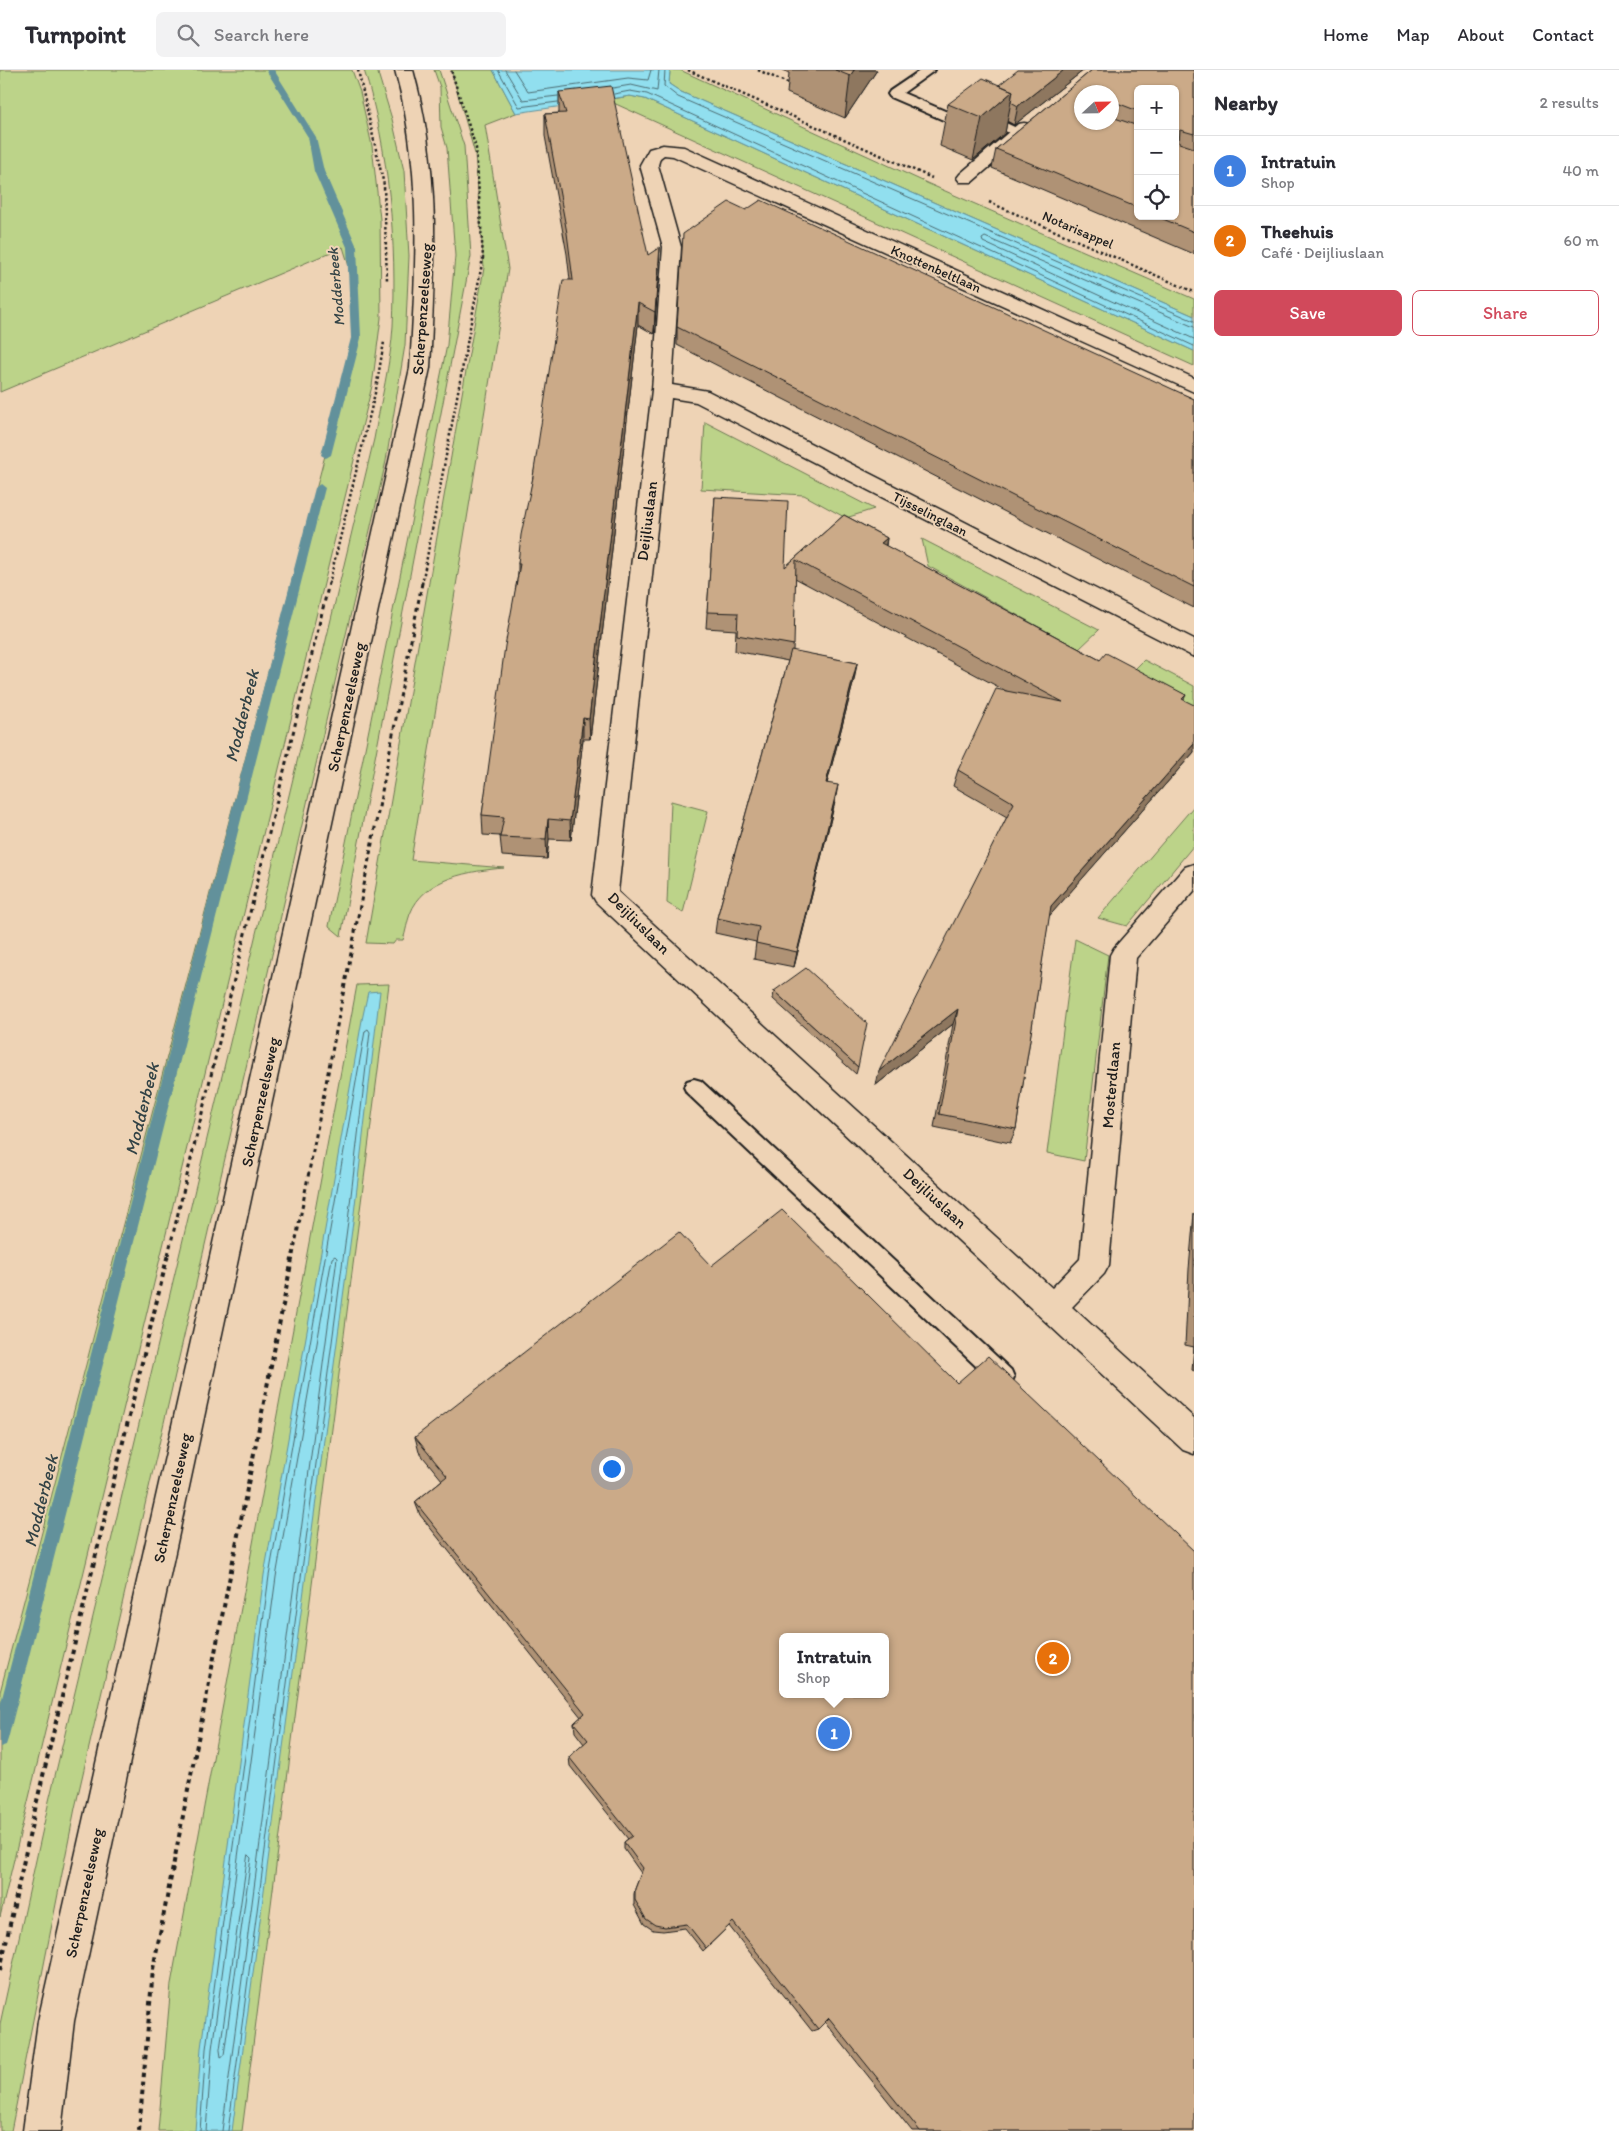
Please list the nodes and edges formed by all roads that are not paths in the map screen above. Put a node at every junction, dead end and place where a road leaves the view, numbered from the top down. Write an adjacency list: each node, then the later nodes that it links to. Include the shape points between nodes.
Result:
1 (404, 70): 17 (street, Scherpenzeelseweg, via 422,155 428,234 420,368 56,2021)
2 (929, 70): 4 (lane, via 894,94 953,118)
3 (981, 98): 4 (lane)
4 (966, 109): 6 (lane)
5 (1038, 117): 6 (street)
6 (1018, 132): 8 (street)
7 (678, 151): 9 (street, Knottenbeltlaan); 10 (street, Deijliuslaan, via 657,151 650,158 649,165 672,247)
8 (966, 178)
9 (1194, 386)
10 (662, 390): 11 (street, Tijsselinglaan, via 701,396); 14 (street, Deijliuslaan, via 605,894)
11 (1194, 650)
12 (1194, 874): 14 (street, Mosterdlaan, via 1123,955 1094,1265)
13 (694, 1087): 15 (lane)
14 (1053, 1307): 16 (street, Deijliuslaan)
15 (1020, 1393)
16 (1194, 1439)
17 (42, 2131)

